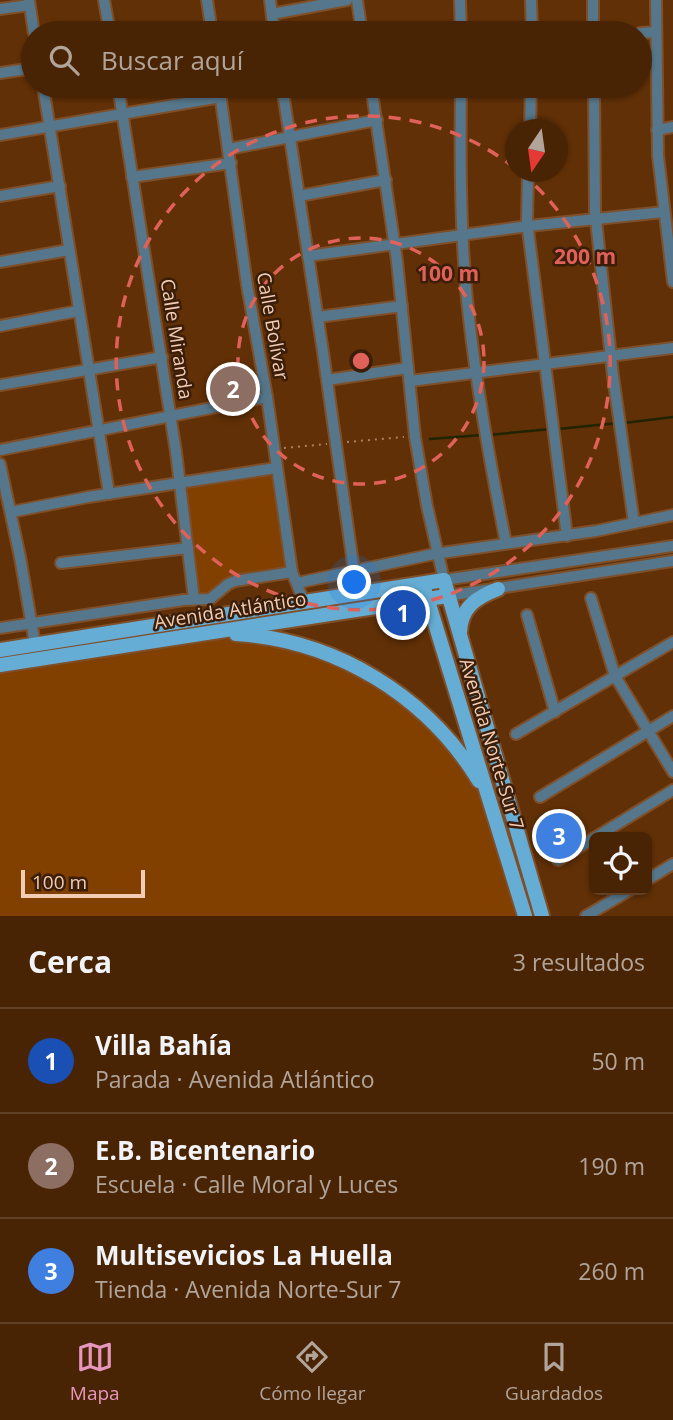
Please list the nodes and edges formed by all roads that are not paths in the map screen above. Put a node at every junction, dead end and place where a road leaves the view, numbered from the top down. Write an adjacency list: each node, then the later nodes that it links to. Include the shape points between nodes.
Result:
1 (104, 0): 14 (street)
2 (207, 0): 15 (street)
3 (270, 0): 12 (street)
4 (347, 0): 12 (street)
5 (357, 0): 17 (street)
6 (460, 0): 18 (street)
7 (531, 0): 19 (street)
8 (593, 0): 20 (street)
9 (656, 0): 22 (street)
10 (29, 3): 11 (street); 13 (street)
11 (0, 9)
12 (272, 14): 16 (street)
13 (32, 21)
14 (108, 21)
15 (210, 21)
16 (273, 21)
17 (360, 21)
18 (461, 21)
19 (532, 21)
20 (593, 21)
21 (652, 32): 22 (street)
22 (656, 32): 39 (street)
23 (21, 70): 24 (street)
24 (0, 73)
25 (45, 98): 38 (street)
26 (120, 98): 34 (street, Calle Miranda)
27 (193, 98): 34 (street)
28 (221, 98): 42 (street, Calle Bolívar)
29 (284, 98): 41 (street)
30 (373, 98): 36 (street)
31 (461, 98): 53 (street)
32 (531, 98): 35 (street)
33 (594, 98): 51 (street)
34 (122, 116): 38 (street); 44 (street, Calle Miranda)
35 (530, 119)
36 (377, 120): 41 (street); 45 (street)
37 (673, 127): 39 (street)
38 (50, 128): 40 (street); 47 (street)
39 (657, 130): 50 (street)
40 (0, 135)
41 (289, 136): 42 (street); 48 (street)
42 (229, 149): 43 (street, Calle Bolívar)
43 (231, 163): 44 (street); 73 (street, Calle Bolívar)
44 (132, 177): 65 (street, Calle Miranda)
45 (386, 180): 48 (street); 54 (street)
46 (528, 182): 52 (street)
47 (60, 186): 49 (street); 55 (street)
48 (299, 196): 56 (street)
49 (0, 197)
50 (664, 212): 51 (street); 58 (street)
51 (596, 219): 52 (street); 64 (street)
52 (528, 226): 53 (street); 66 (street)
53 (463, 234): 54 (street); 69 (street)
54 (395, 244): 56 (street); 59 (street)
55 (69, 250): 57 (street); 60 (street)
56 (308, 256): 61 (street)
57 (0, 262)
58 (673, 282)
59 (402, 306): 61 (street); 67 (street)
60 (78, 310): 62 (street); 68 (street)
61 (318, 317): 70 (street)
62 (0, 326)
63 (673, 348): 64 (street)
64 (610, 355): 66 (street); 83 (street)
65 (162, 357): 68 (street); 74 (street, Calle Miranda)
66 (545, 364): 69 (street); 84 (street)
67 (408, 368): 70 (street); 71 (street)
68 (88, 369): 72 (street); 75 (street)
69 (476, 372): 71 (street); 85 (street)
70 (327, 380): 91 (street)
71 (410, 381): 88 (street, via 415,437)
72 (0, 385)
73 (267, 397): 74 (street); 78 (street, Calle Bolívar)
74 (171, 416): 75 (street); 79 (street, Calle Miranda)
75 (97, 430): 76 (street); 80 (street)
76 (0, 450)
77 (0, 464): 81 (street)
78 (276, 468): 79 (street); 92 (street, Calle Bolívar)
79 (180, 482): 80 (street); 87 (street, Calle Miranda)
80 (108, 494): 81 (street)
81 (11, 512): 102 (street)
82 (673, 515): 83 (street)
83 (634, 523): 84 (street)
84 (568, 536): 85 (street)
85 (506, 543): 88 (street)
86 (673, 546): 93 (street)
87 (188, 548): 90 (street); 98 (street, Calle Miranda)
88 (437, 554): 91 (street); 93 (street)
89 (673, 561): 95 (street, Avenida Atlántico)
90 (61, 563)
91 (354, 571): 92 (street)
92 (294, 577): 98 (street, via 235,581 215,597); 100 (street, Calle Bolívar)
93 (443, 580): 94 (main road, Avenida Atlántico); 96 (main road, Avenida Norte-Sur 7)
94 (423, 583): 99 (main road, Avenida Norte-Sur 7); 100 (main road, Avenida Atlántico)
95 (498, 589): 96 (street, Avenida Atlántico); 105 (main road, via 471,604 462,618)
96 (447, 596): 99 (main road, Avenida Atlántico); 105 (main road, Avenida Norte-Sur 7)
97 (591, 598): 110 (street)
98 (194, 599): 102 (street)
99 (427, 599): 104 (main road, Avenida Atlántico); 118 (main road, Avenida Norte-Sur 7)
100 (304, 602): 107 (main road, Avenida Atlántico)
101 (527, 615): 111 (street)
102 (31, 624): 103 (street); 107 (street)
103 (0, 628)
104 (204, 634): 109 (main road, Avenida Atlántico); 118 (main road, via 282,640 359,668 402,695 433,722)
105 (459, 637): 126 (main road, Avenida Norte-Sur 7)
106 (673, 642): 110 (street)
107 (36, 644): 108 (main road, Avenida Atlántico)
108 (0, 650)
109 (0, 665)
110 (615, 676): 111 (street); 113 (street)
111 (555, 712): 114 (street)
112 (673, 716): 113 (street)
113 (648, 732): 115 (street); 117 (street)
114 (516, 734)
115 (673, 772)
116 (673, 790): 119 (street)
117 (540, 797)
118 (489, 798): 125 (main road, Avenida Norte-Sur 7)
119 (605, 832)
120 (589, 842): 121 (street)
121 (558, 860)
122 (673, 864): 123 (street)
123 (652, 877)
124 (622, 895): 127 (street)
125 (524, 916)
126 (542, 916)
127 (586, 916)

